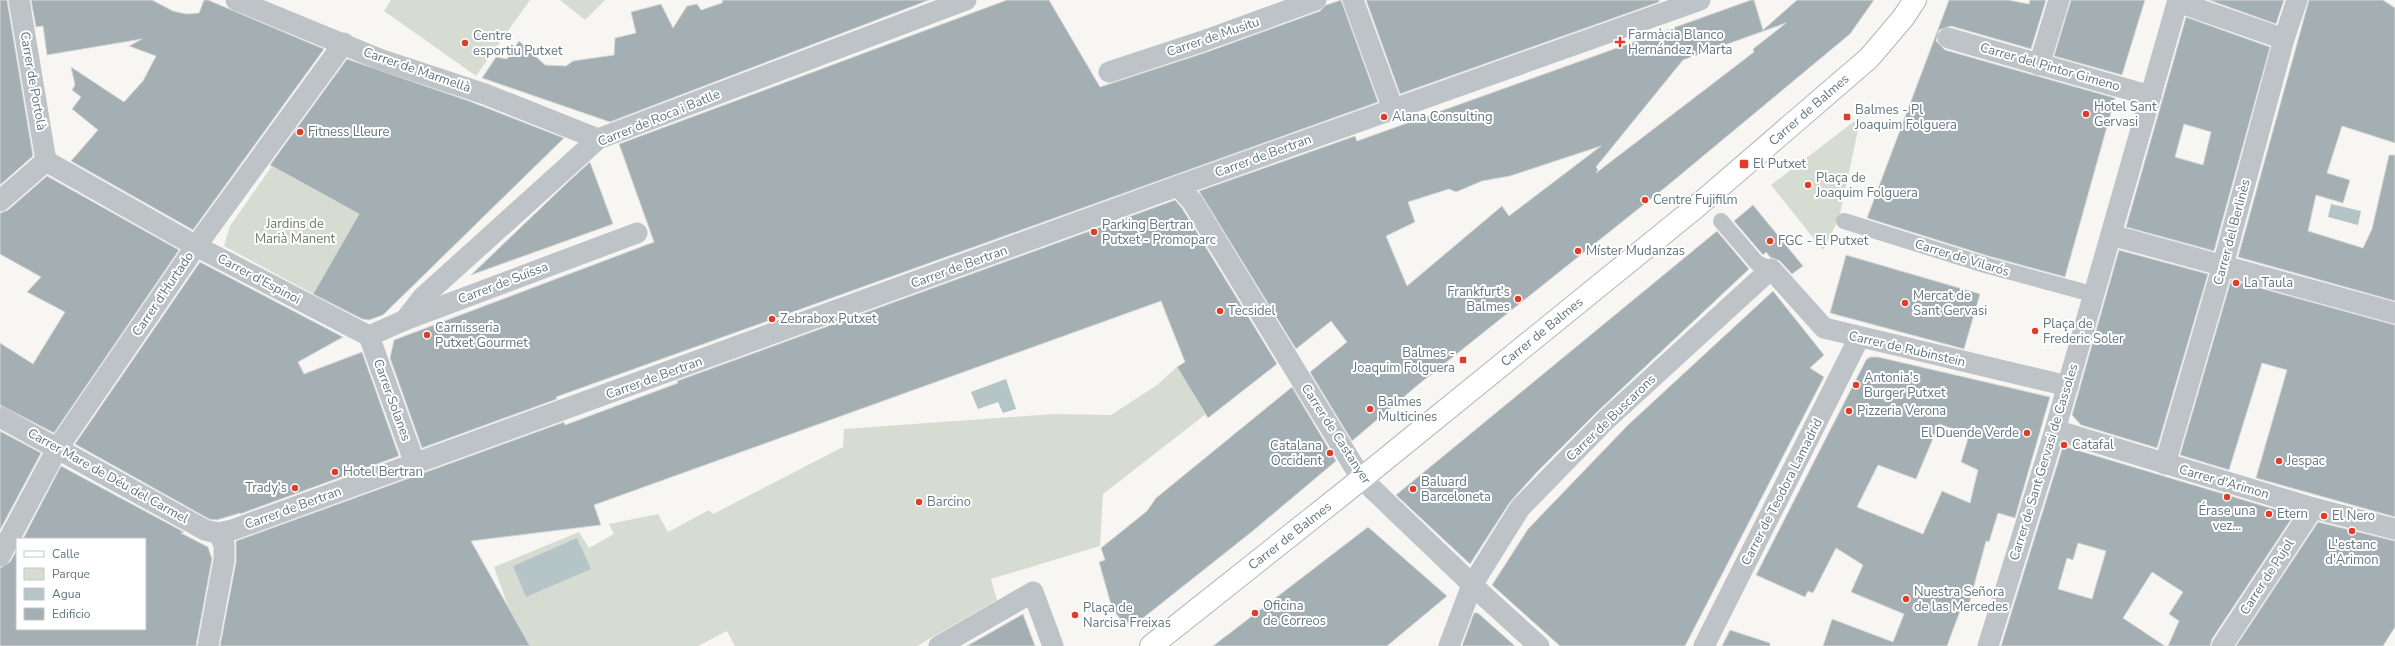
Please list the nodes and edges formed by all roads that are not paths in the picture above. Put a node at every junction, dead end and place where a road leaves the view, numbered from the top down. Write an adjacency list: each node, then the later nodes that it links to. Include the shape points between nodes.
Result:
1 (19, 0): 19 (street, Carrer de Portolà)
2 (236, 0): 13 (street, Carrer de Marmellà)
3 (966, 0): 18 (street, Carrer de Roca i Batlle)
4 (1316, 0): 15 (street, Carrer de Musitu)
5 (1353, 0): 17 (street)
6 (1700, 0): 17 (street, Carrer de Bertran)
7 (1915, 0): 40 (main road, Carrer de Balmes, via 1869,58 1828,95 1696,208)
8 (2059, 0): 14 (street)
9 (2297, 0): 12 (street, Carrer del Berlinès)
10 (2178, 1): 12 (street); 16 (street, Carrer de Sant Gervasi de Cassoles)
11 (1948, 38): 14 (street, Carrer del Pintor Gimeno)
12 (2284, 39): 27 (street, Carrer del Berlinès)
13 (344, 43): 18 (street, Carrer de Marmellà, via 379,59 485,94); 26 (street, Carrer d'Hurtado)
14 (2039, 65): 16 (street, Carrer del Pintor Gimeno)
15 (1109, 72)
16 (2151, 96): 25 (street, Carrer de Sant Gervasi de Cassoles)
17 (1393, 109): 20 (street, Carrer de Bertran)
18 (598, 139): 31 (street, Carrer de Roca i Batlle, via 424,297)
19 (46, 161): 21 (street); 26 (street, Carrer d'Espinoi)
20 (1178, 186): 38 (street, Carrer de Bertran); 40 (street, Carrer de Castanyer, via 1192,201)
21 (0, 201)
22 (1721, 221): 28 (street, via 1757,263)
23 (1844, 221): 29 (street, Carrer de Vilarós, via 1985,265)
24 (637, 233): 31 (street, Carrer de Suïssa)
25 (2111, 235): 27 (street); 34 (street, Carrer de Sant Gervasi de Cassoles)
26 (196, 246): 32 (street, Carrer d'Espinoi); 37 (street, Carrer d'Hurtado)
27 (2224, 265): 30 (street); 39 (street, Carrer del Berlinès)
28 (1771, 269): 33 (street, Carrer de Rubinstein, via 1820,326); 45 (street, Carrer de Buscarons, via 1606,420 1520,508)
29 (2081, 291)
30 (2395, 313)
31 (405, 320): 32 (street, Carrer de Suïssa)
32 (369, 336): 38 (street, Carrer Solanes)
33 (1859, 338): 34 (street, Carrer de Rubinstein); 52 (street, Carrer de Teodora Lamadrid)
34 (2068, 386): 36 (street, Carrer de Sant Gervasi de Cassoles)
35 (0, 417): 37 (street, Carrer Mare de Déu del Carmel)
36 (2055, 430): 39 (street, Carrer d'Arimon); 53 (street, Carrer de Sant Gervasi de Cassoles)
37 (57, 449): 43 (street, Carrer Mare de Déu del Carmel, via 205,530); 44 (street, Carrer d'Hurtado)
38 (415, 464): 43 (street, Carrer de Bertran)
39 (2165, 464): 41 (street, Carrer d'Arimon)
40 (1361, 478): 45 (street, Carrer de Castanyer); 49 (main road, Carrer de Balmes)
41 (2313, 508): 42 (street, Carrer d'Arimon); 54 (street, Carrer de Pujol)
42 (2395, 529)
43 (218, 533): 46 (street, via 224,544 224,560)
44 (0, 556)
45 (1472, 585): 50 (street, Carrer de Buscarons); 51 (street, Carrer de Castanyer)
46 (208, 646)
47 (939, 646): 48 (street, via 1033,592)
48 (1053, 646)
49 (1151, 646)
50 (1449, 646)
51 (1539, 646)
52 (1704, 646)
53 (1988, 646)
54 (2222, 646)

